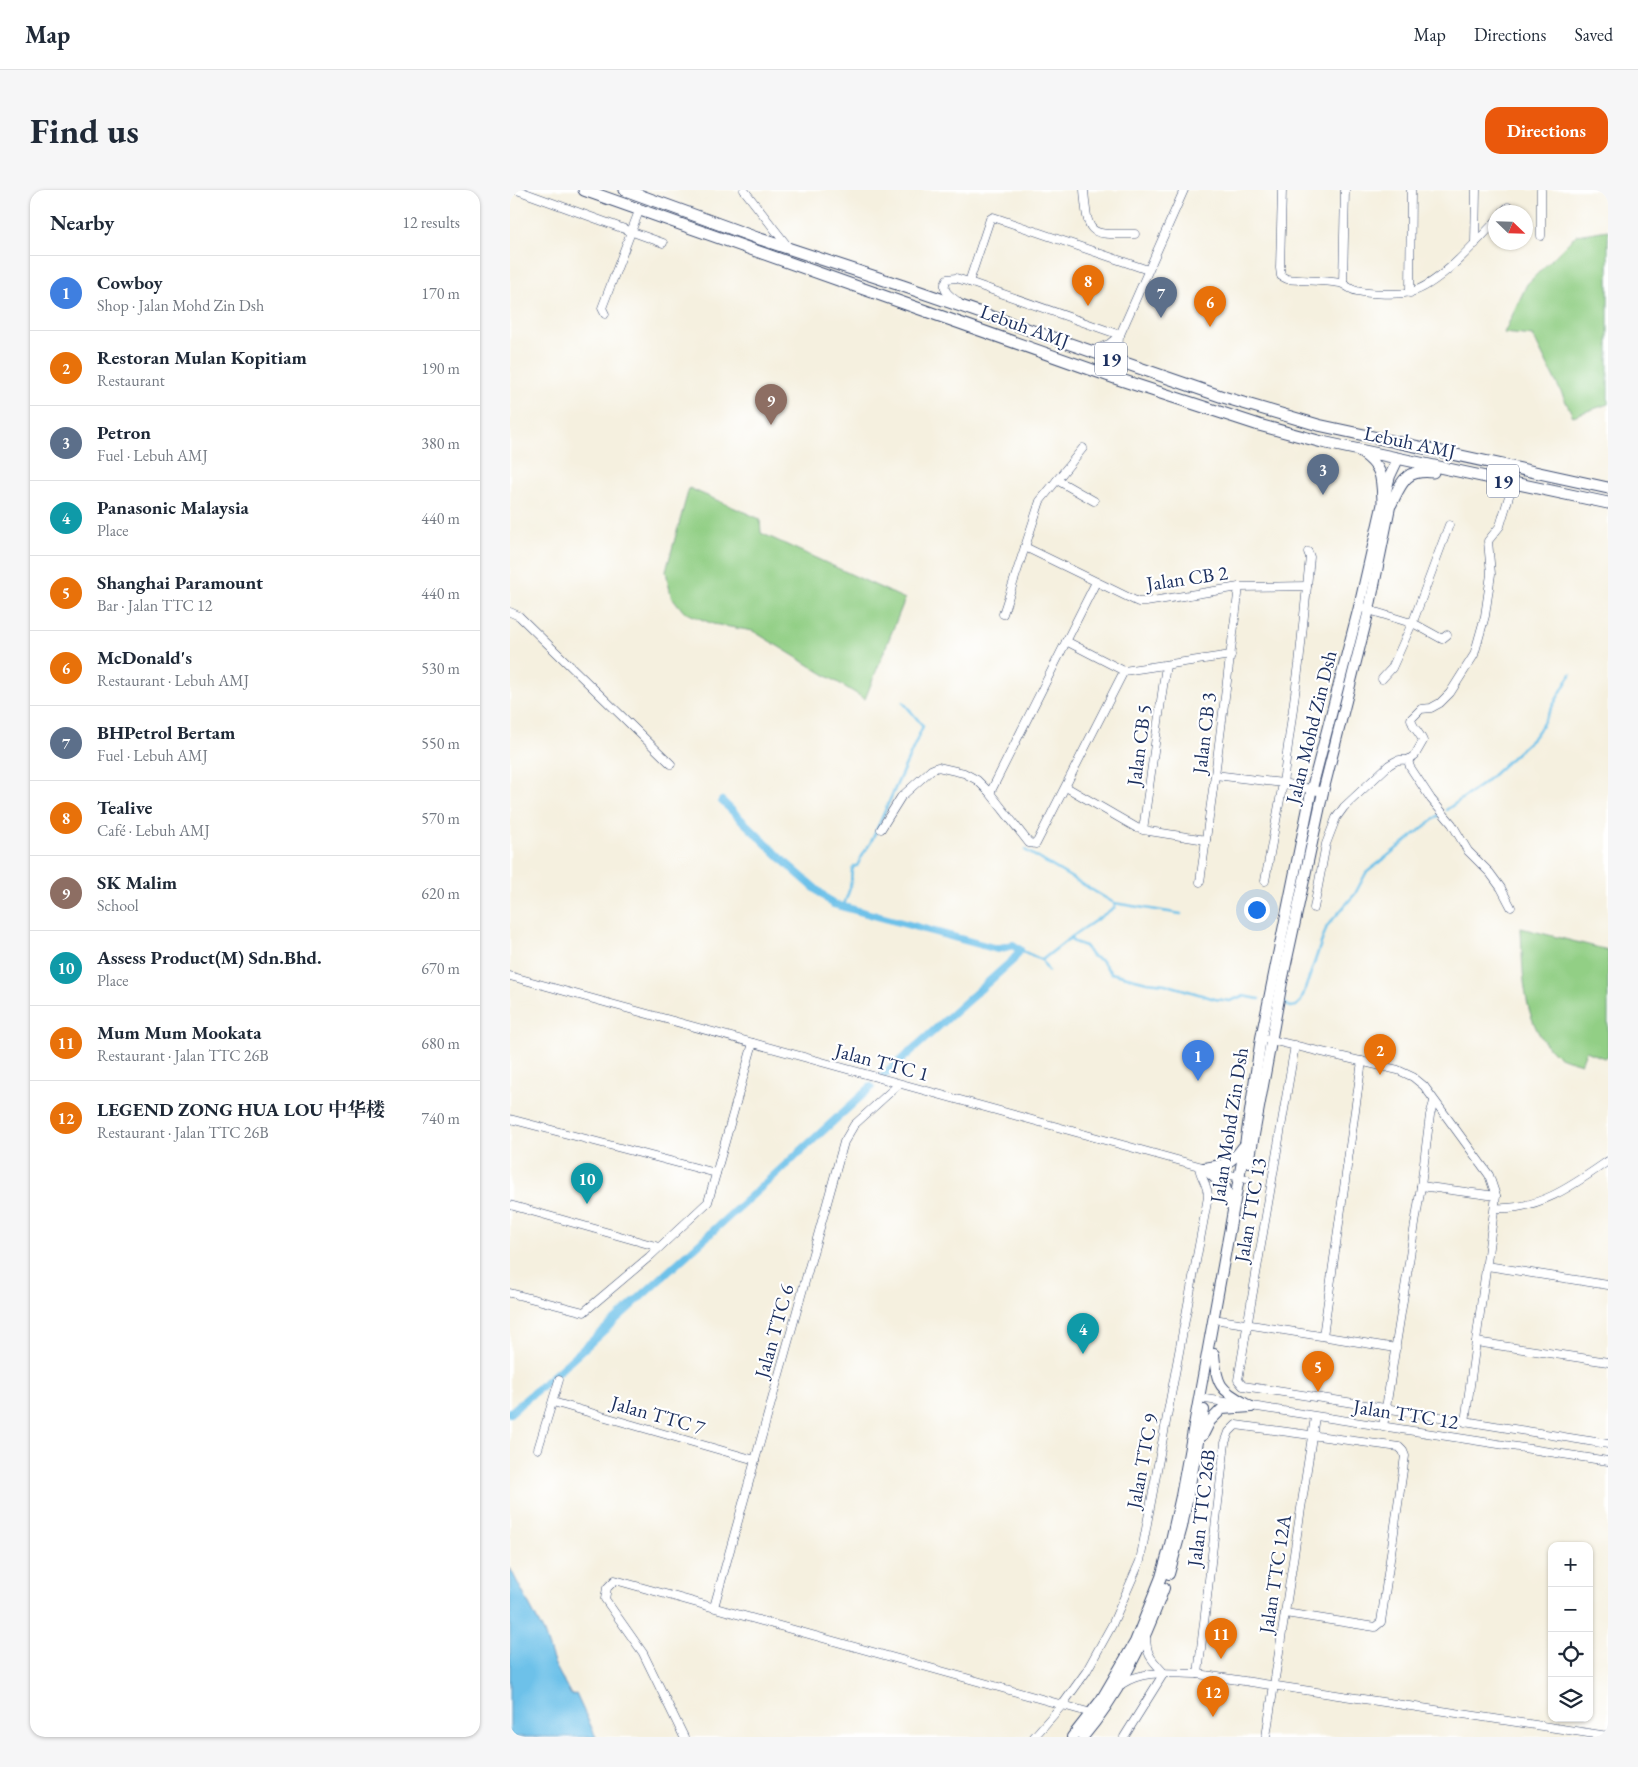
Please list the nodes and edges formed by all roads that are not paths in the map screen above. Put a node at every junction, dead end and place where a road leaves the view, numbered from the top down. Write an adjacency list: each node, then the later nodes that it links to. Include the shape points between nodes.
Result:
1 (517, 190): 14 (street)
2 (584, 190): 12 (highway, Lebuh AMJ / 19)
3 (626, 190): 19 (highway, Lebuh AMJ / 19)
4 (744, 190): 19 (street)
5 (1084, 190): 15 (street, via 1086,218 1094,231)
6 (1184, 190): 20 (street)
7 (1282, 190): 22 (street, via 1281,276)
8 (1345, 190): 22 (street)
9 (1411, 190): 23 (street)
10 (1476, 190): 18 (street)
11 (1541, 190): 16 (street)
12 (639, 211): 14 (street); 31 (highway, Lebuh AMJ / 19, via 1118,379 1259,425)
13 (1488, 229): 18 (street)
14 (631, 230): 17 (street); 25 (street, via 602,308)
15 (1135, 234)
16 (1542, 236)
17 (663, 243)
18 (1474, 244): 23 (street, via 1429,283)
19 (789, 248): 24 (highway, Lebuh AMJ / 19)
20 (1148, 270): 21 (street, via 994,217 990,219); 26 (street)
21 (969, 282): 24 (street, via 951,278 945,282 946,293); 26 (street)
22 (1343, 283): 23 (street, via 1351,290 1363,292)
23 (1410, 292)
24 (960, 306): 27 (highway, Lebuh AMJ / 19)
25 (605, 314)
26 (1120, 335): 27 (street, via 1109,344); 28 (street)
27 (1089, 351): 28 (highway, Lebuh AMJ / 19)
28 (1120, 362): 29 (highway, Lebuh AMJ / 19)
29 (1276, 413): 32 (highway, Lebuh AMJ / 19); 33 (highway, via 1288,422 1382,444 1393,450)
30 (1083, 448): 35 (street)
31 (1358, 450): 33 (highway, Lebuh AMJ / 19); 39 (highway, via 1379,470)
32 (1461, 455): 33 (highway, via 1446,457 1413,451); 37 (highway, Lebuh AMJ / 19)
33 (1398, 459): 34 (highway, Lebuh AMJ / 19); 39 (main road, Jalan Mohd Zin Dsh)
34 (1469, 474): 36 (highway, Lebuh AMJ / 19); 39 (highway, via 1416,472 1404,480)
35 (1057, 480): 38 (street); 42 (street, via 1040,501)
36 (1513, 483): 40 (highway, Lebuh AMJ / 19); 57 (street, via 1500,526 1488,541 1492,574 1474,655 1450,693 1431,708 1421,709 1411,720 1423,742)
37 (1608, 488)
38 (1094, 500)
39 (1387, 503): 47 (main road, Jalan Mohd Zin Dsh)
40 (1608, 503)
41 (1449, 525): 50 (street)
42 (1025, 546): 44 (street, Jalan CB 2); 49 (street)
43 (1308, 552): 45 (street)
44 (1096, 582): 46 (street, Jalan CB 2, via 1132,600 1146,602); 52 (street)
45 (1307, 586): 46 (street, Jalan CB 2); 60 (street)
46 (1238, 587): 53 (street, Jalan CB 3)
47 (1364, 609): 50 (street); 62 (main road, Jalan Mohd Zin Dsh); 63 (main road, Jalan Mohd Zin Dsh)
48 (510, 612): 58 (street, via 519,616)
49 (1003, 614)
50 (1411, 622): 51 (street, via 1442,639); 56 (street, via 1392,668)
51 (1447, 635)
52 (1066, 641): 55 (street); 64 (street)
53 (1231, 654): 54 (street); 59 (street, Jalan CB 3)
54 (1166, 665): 55 (street); 66 (street, Jalan CB 5)
55 (1124, 671): 61 (street)
56 (1382, 679)
57 (1408, 760): 70 (street, via 1431,799 1452,824 1468,851 1490,873); 71 (street, via 1396,759 1336,818 1326,844)
58 (671, 764)
59 (1215, 775): 60 (street); 67 (street, Jalan CB 3)
60 (1283, 783): 62 (street); 68 (street)
61 (1066, 787): 64 (street, via 1036,844 1029,843); 66 (street)
62 (1312, 788): 63 (street); 73 (main road, Jalan Mohd Zin Dsh)
63 (1323, 792): 73 (main road, Jalan Mohd Zin Dsh)
64 (990, 793): 65 (street, via 964,773 934,768 901,797)
65 (881, 830)
66 (1143, 830): 67 (street)
67 (1206, 840): 69 (street, Jalan CB 3)
68 (1266, 881)
69 (1200, 882)
70 (1511, 907)
71 (1314, 908)
72 (510, 976): 74 (street, Jalan TTC 1)
73 (1267, 1039): 75 (street); 80 (main road, Jalan Mohd Zin Dsh); 84 (main road, Jalan Mohd Zin Dsh)
74 (753, 1043): 77 (street, Jalan TTC 1); 83 (street)
75 (1295, 1045): 76 (street); 95 (street, Jalan TTC 13)
76 (1362, 1061): 78 (street, via 1413,1077 1424,1086); 96 (street)
77 (899, 1084): 82 (street, Jalan TTC 1); 113 (street, Jalan TTC 6, via 854,1125 844,1142)
78 (1434, 1102): 85 (street); 86 (street, via 1489,1175)
79 (510, 1119): 83 (street)
80 (1245, 1145): 82 (main road, via 1228,1163); 84 (main road, Jalan Mohd Zin Dsh)
81 (1608, 1161): 88 (street, via 1566,1190 1526,1205)
82 (1202, 1167): 84 (street, Jalan TTC 1); 89 (main road, via 1225,1187); 122 (street, Jalan TTC 9, via 1200,1172 1208,1197 1140,1561 1112,1625)
83 (716, 1173): 90 (street, via 708,1202)
84 (1242, 1179): 89 (main road, Jalan Mohd Zin Dsh); 94 (main road, Jalan Mohd Zin Dsh)
85 (1421, 1186): 86 (street); 98 (street)
86 (1496, 1196): 88 (street)
87 (510, 1206): 90 (street)
88 (1495, 1208): 91 (street)
89 (1233, 1212): 102 (main road, Jalan Mohd Zin Dsh)
90 (659, 1247): 93 (street, via 584,1312)
91 (1487, 1266): 92 (street); 97 (street)
92 (1608, 1285)
93 (510, 1293)
94 (1220, 1320): 95 (street); 99 (main road, Jalan Mohd Zin Dsh)
95 (1247, 1324): 96 (street); 105 (street, Jalan TTC 13, via 1238,1380 1243,1386)
96 (1323, 1336): 98 (street)
97 (1476, 1342): 100 (street); 107 (street)
98 (1396, 1348): 105 (street)
99 (1214, 1354): 102 (main road, Jalan Mohd Zin Dsh); 104 (main road, via 1221,1386)
100 (1608, 1362)
101 (559, 1380): 103 (street)
102 (1202, 1399): 104 (street, Jalan TTC 12); 112 (main road, Jalan Mohd Zin Dsh); 123 (main road, Jalan Mohd Zin Dsh, via 1161,1577 1134,1642)
103 (552, 1402): 111 (street); 113 (street, Jalan TTC 7)
104 (1251, 1406): 106 (street, Jalan TTC 12); 112 (main road, via 1222,1409 1216,1413)
105 (1387, 1407): 107 (street); 108 (street)
106 (1315, 1417): 108 (street, Jalan TTC 12); 109 (street, Jalan TTC 12A)
107 (1465, 1422): 110 (street)
108 (1383, 1427): 114 (street, Jalan TTC 12)
109 (1312, 1435): 116 (street, Jalan TTC 12A); 116 (street, via 1404,1450 1406,1456 1381,1622 1375,1627); 119 (street, Jalan TTC 26B, via 1236,1425 1229,1432 1225,1443)
110 (1608, 1444)
111 (538, 1449)
112 (1197, 1450): 117 (main road, Jalan Mohd Zin Dsh, via 1182,1527 1167,1579)
113 (755, 1460): 115 (street, Jalan TTC 6)
114 (1608, 1461)
115 (714, 1607): 122 (street); 125 (street, via 615,1580 605,1593 605,1599 643,1653)
116 (1285, 1613): 121 (street, Jalan TTC 12A)
117 (1146, 1633): 118 (street, via 1149,1656); 120 (main road, Jalan Mohd Zin Dsh)
118 (1164, 1674): 119 (street); 120 (street, via 1137,1676); 129 (street)
119 (1198, 1674): 121 (street)
120 (1118, 1686): 123 (main road, Jalan Mohd Zin Dsh)
121 (1274, 1687): 124 (street); 130 (street, Jalan TTC 12A)
122 (1064, 1704): 123 (street); 126 (street, Jalan TTC 9)
123 (1095, 1714): 127 (main road, Jalan Mohd Zin Dsh); 128 (main road, Jalan Mohd Zin Dsh)
124 (1608, 1736)
125 (684, 1737)
126 (1034, 1737)
127 (1072, 1737)
128 (1082, 1737)
129 (1124, 1737)
130 (1266, 1737)

